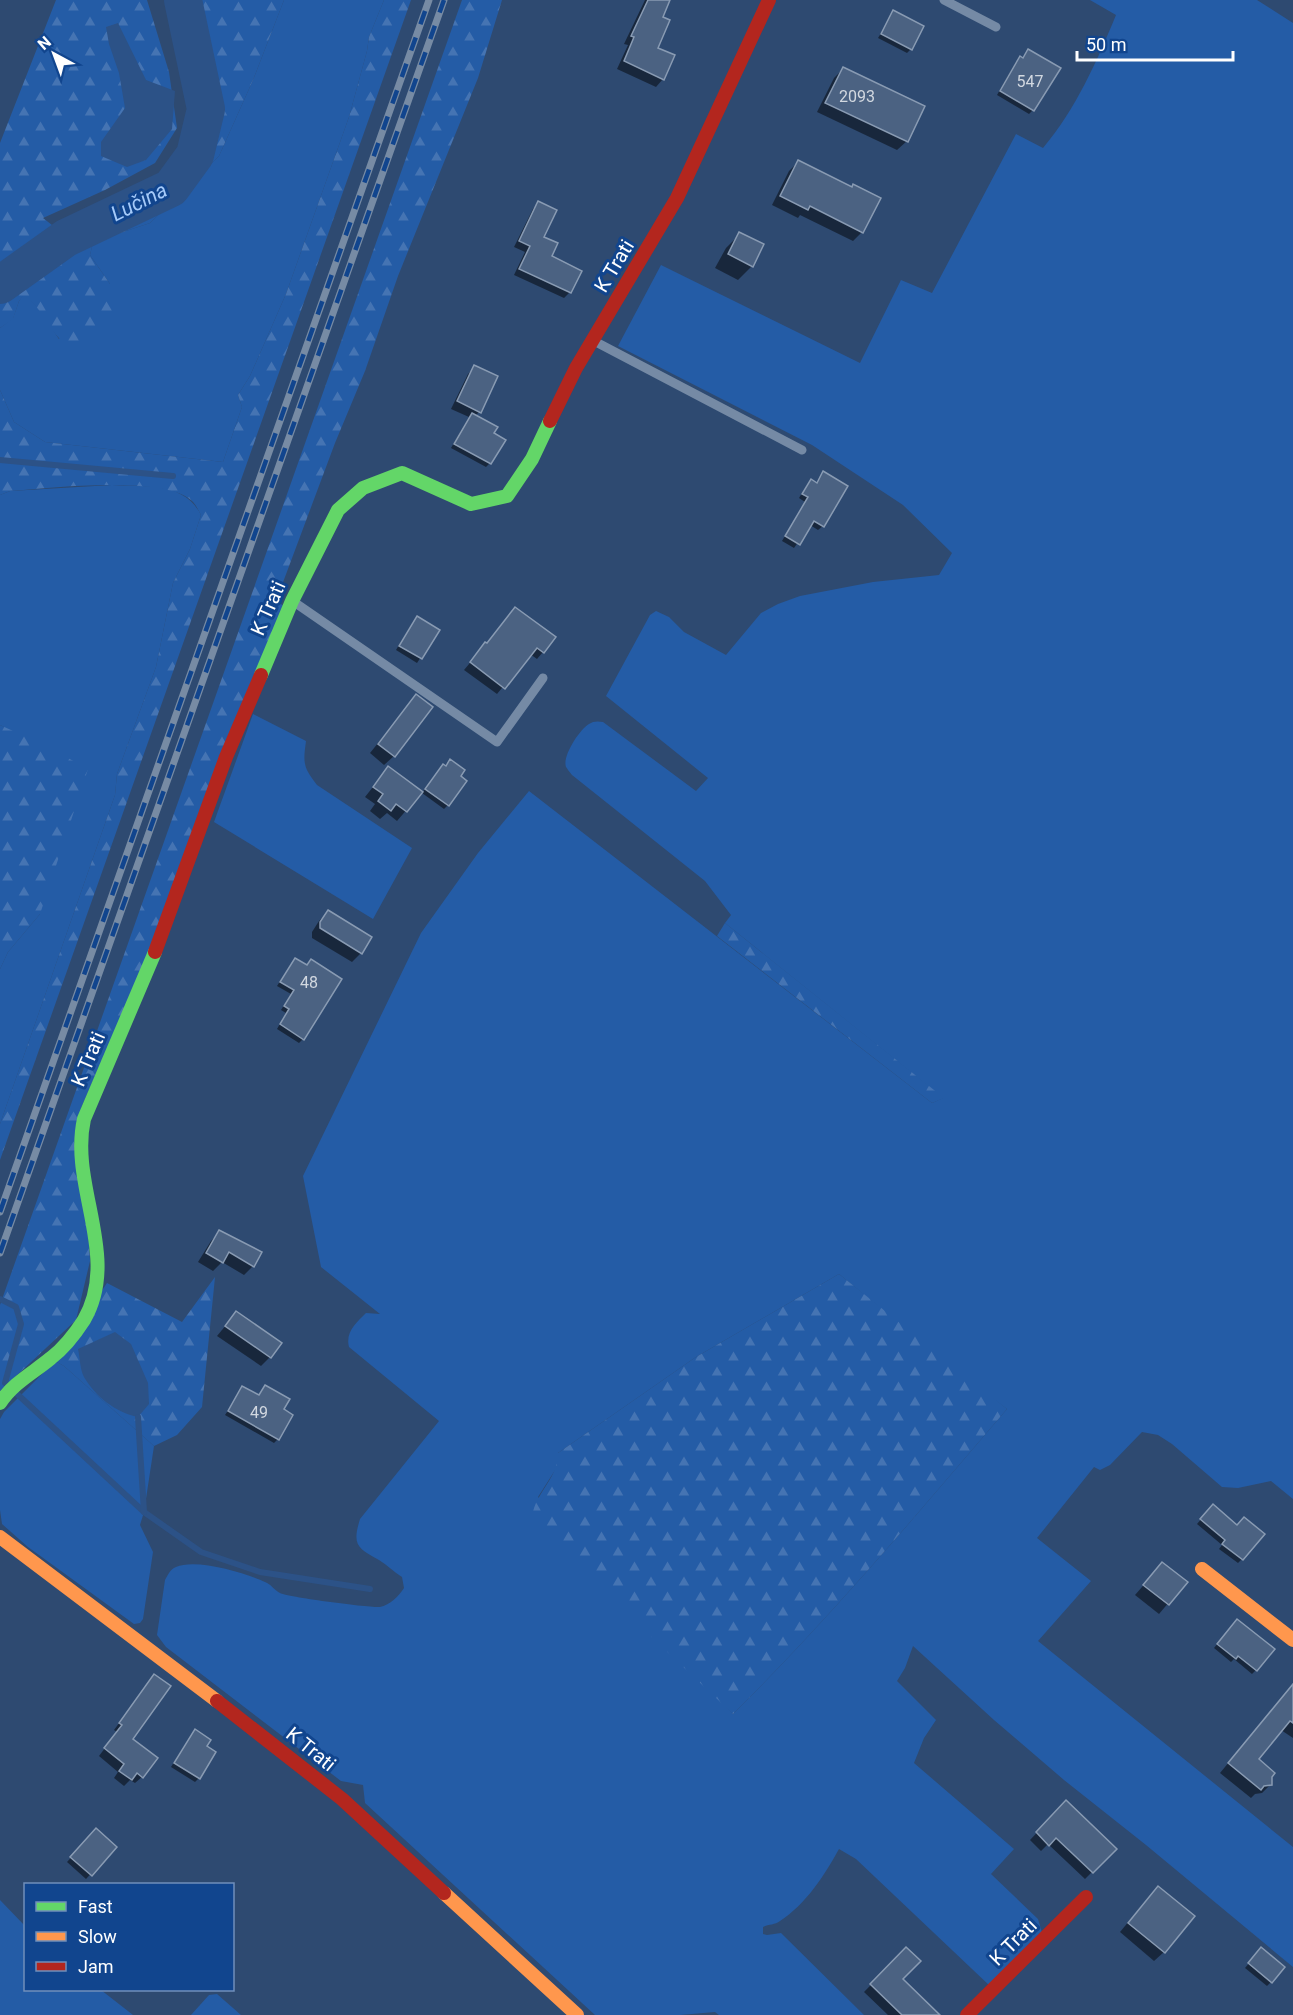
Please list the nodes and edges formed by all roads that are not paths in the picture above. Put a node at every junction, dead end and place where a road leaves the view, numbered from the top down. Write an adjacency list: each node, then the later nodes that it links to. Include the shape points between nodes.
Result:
1 (769, 0): 4 (street, K Trati, via 677,198)
2 (944, 0): 3 (lane)
3 (996, 27)
4 (592, 340): 5 (lane); 6 (street, K Trati, via 532,459 507,496 471,504 402,473 363,488 338,510)
5 (802, 450)
6 (292, 601): 7 (lane, via 497,742); 8 (street, K Trati, via 226,758 160,941 84,1119 80,1146 98,1258 97,1288 89,1311 53,1356 6,1392)
7 (543, 678)
8 (0, 1403)
9 (0, 1537): 13 (street, K Trati, via 333,1792)
10 (1202, 1569): 11 (street)
11 (1293, 1640)
12 (1086, 1897): 14 (street, K Trati)
13 (577, 2015)
14 (967, 2015)

